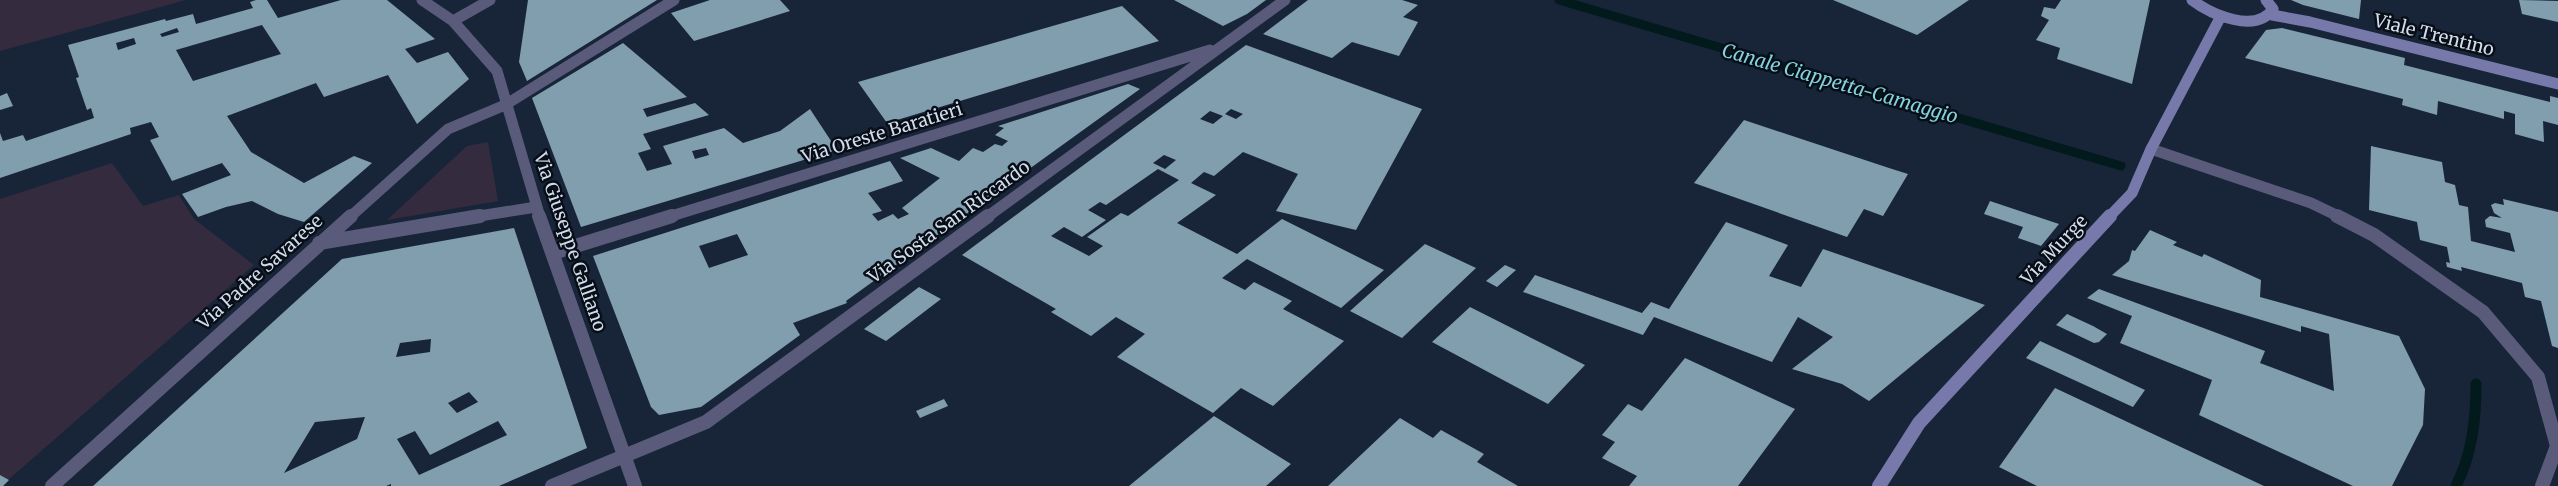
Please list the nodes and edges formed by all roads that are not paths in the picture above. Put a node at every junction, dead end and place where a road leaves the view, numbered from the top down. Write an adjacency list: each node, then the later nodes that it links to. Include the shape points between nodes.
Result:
1 (422, 0): 9 (street, Via Giuseppe Galliano)
2 (490, 0): 9 (street)
3 (674, 0): 12 (street, Via Padre Savarese)
4 (1285, 0): 10 (street, Via Sosta San Riccardo)
5 (2192, 0): 8 (street, Viale Trentino)
6 (2266, 0): 7 (street, via 2273,9)
7 (2272, 15): 8 (street, Viale Trentino, via 2257,20); 11 (street, Viale Trentino)
8 (2221, 16): 13 (street, Via Murge)
9 (453, 20): 12 (street, Via Giuseppe Galliano, via 497,71)
10 (1221, 46): 16 (street, Via Oreste Baratieri); 17 (street, Via Sosta San Riccardo, via 706,422)
11 (2558, 84)
12 (505, 105): 14 (street, Via Giuseppe Galliano); 15 (street, Via Padre Savarese, via 448,129)
13 (2150, 153): 21 (street, Via Murge, via 2132,194 1919,423); 22 (street, via 2310,203 2374,235 2482,312 2538,377 2557,446)
14 (536, 207): 15 (street); 16 (street, Via Giuseppe Galliano)
15 (319, 243): 18 (street, Via Padre Savarese)
16 (553, 253): 17 (street, Via Giuseppe Galliano)
17 (624, 455): 19 (street, Via Sosta San Riccardo); 20 (street, Via Giuseppe Galliano)
18 (52, 486)
19 (552, 486)
20 (635, 486)
21 (1880, 486)
22 (2542, 486)

